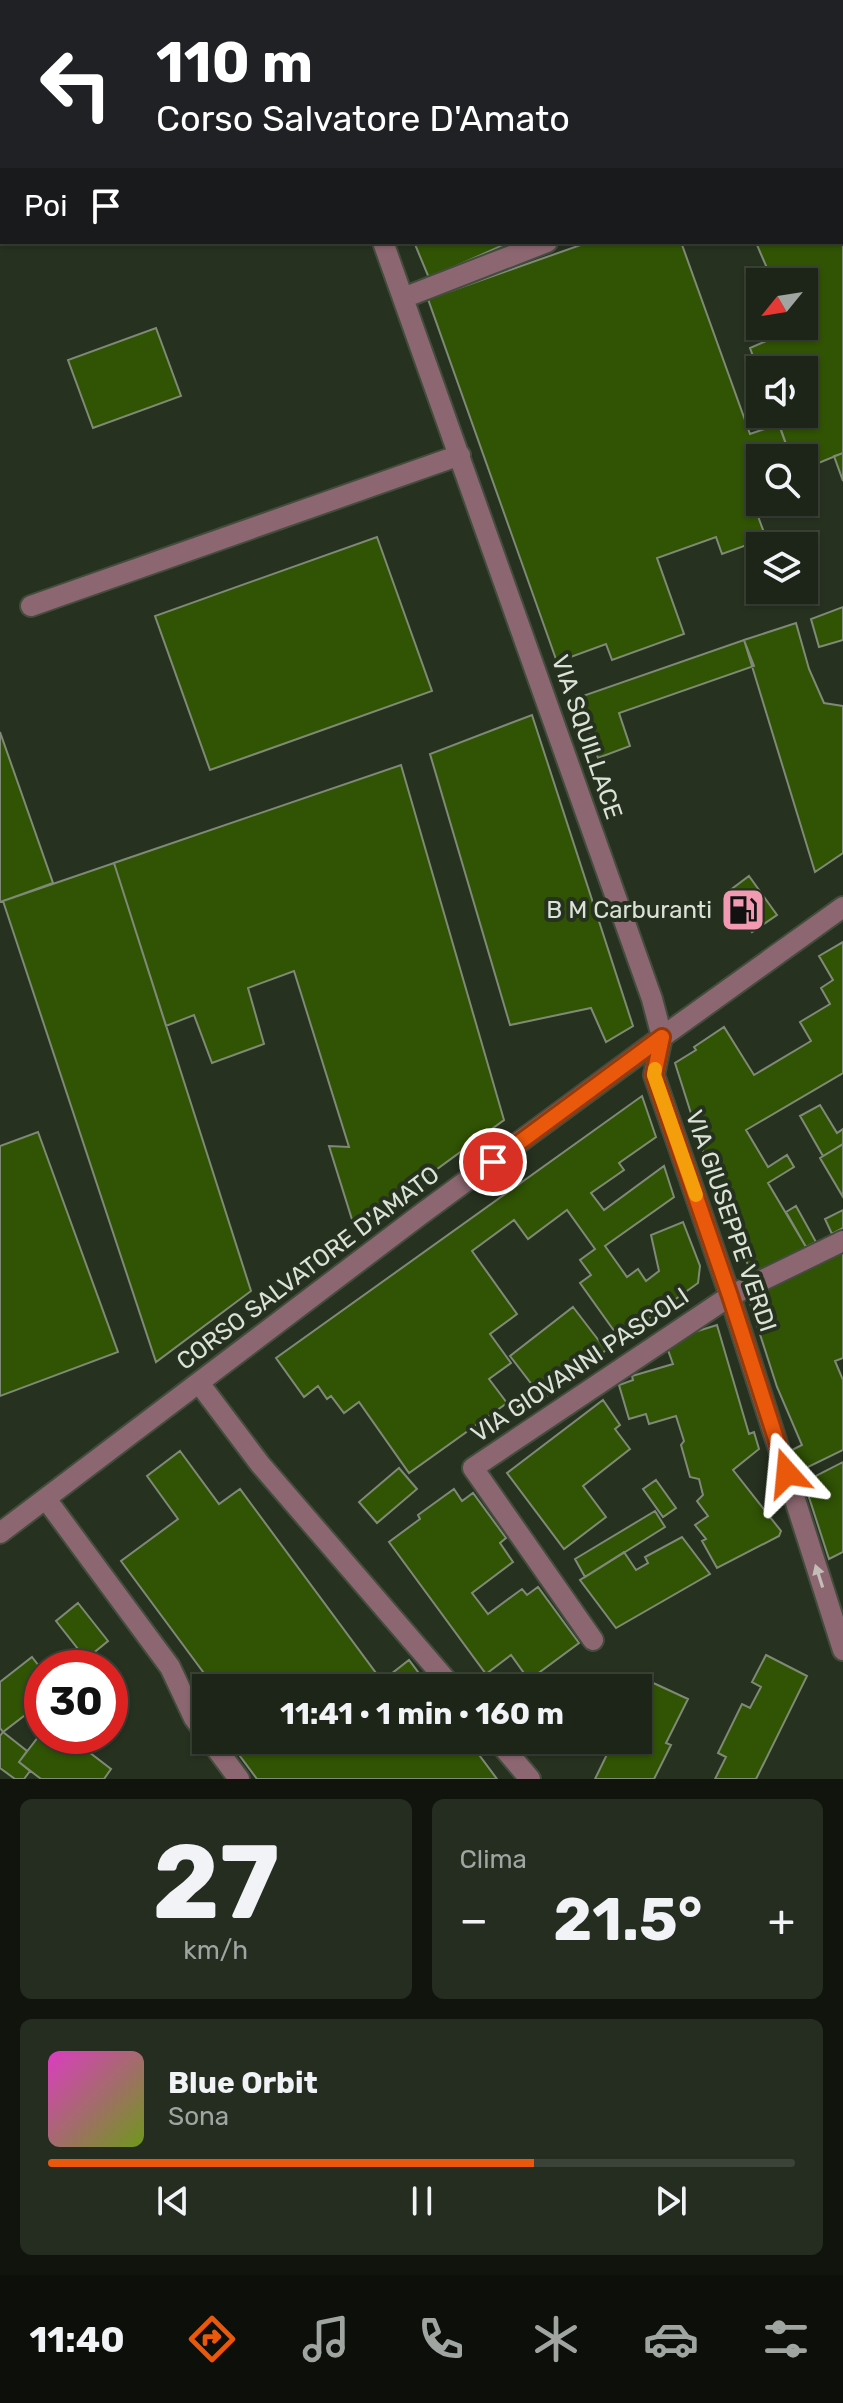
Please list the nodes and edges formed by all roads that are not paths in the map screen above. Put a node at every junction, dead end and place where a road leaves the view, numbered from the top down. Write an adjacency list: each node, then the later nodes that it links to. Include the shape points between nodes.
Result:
1 (384, 244): 3 (street, VIA SQUILLACE)
2 (542, 244): 3 (street)
3 (403, 298): 4 (street, VIA SQUILLACE)
4 (460, 455): 5 (street); 7 (street, VIA SQUILLACE)
5 (31, 606)
6 (843, 909): 7 (street, CORSO SALVATORE D'AMATO)
7 (662, 1037): 9 (street, VIA GIUSEPPE VERDI, via 654,1075); 10 (street, CORSO SALVATORE D'AMATO)
8 (843, 1241): 9 (street)
9 (730, 1296): 13 (street, VIA GIOVANNI PASCOLI, via 473,1468); 14 (street, VIA GIUSEPPE VERDI, one-way to 9)
10 (199, 1383): 11 (street, CORSO SALVATORE D'AMATO); 15 (street, via 260,1464)
11 (46, 1499): 12 (street, CORSO SALVATORE D'AMATO); 16 (street, via 170,1667)
12 (0, 1533)
13 (593, 1640)
14 (843, 1650)
15 (441, 1674)
16 (192, 1714)
17 (220, 1754): 19 (street)
18 (509, 1754): 20 (street)
19 (239, 1779)
20 (530, 1779)

